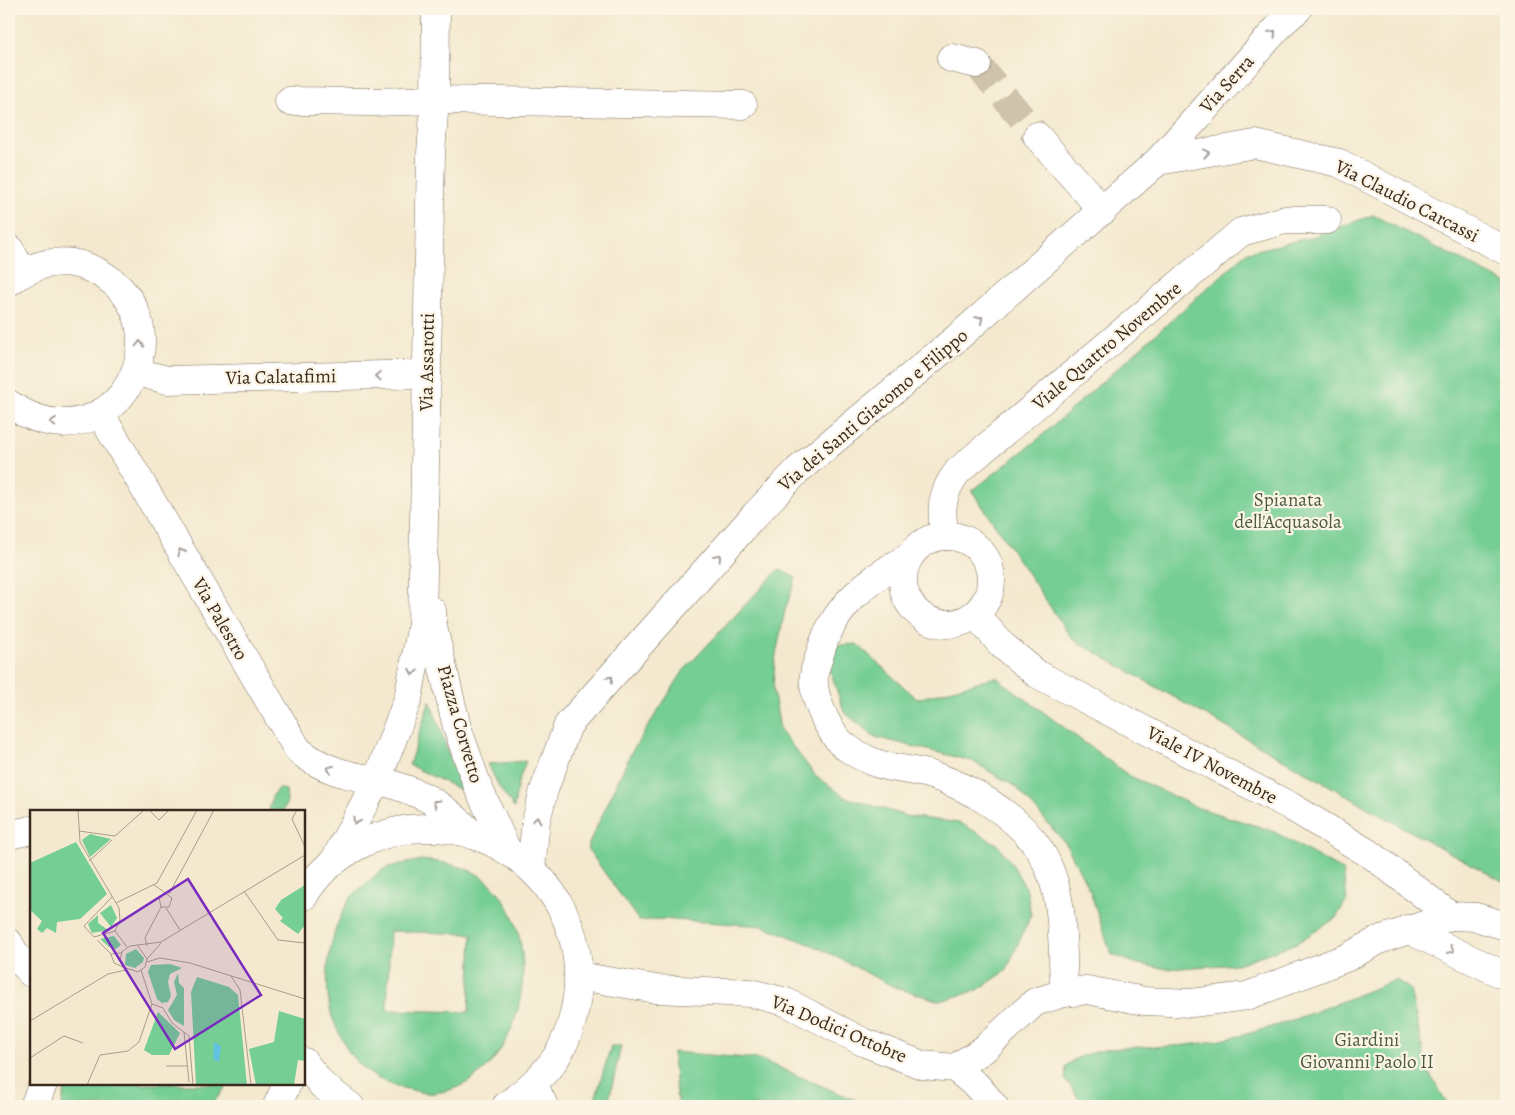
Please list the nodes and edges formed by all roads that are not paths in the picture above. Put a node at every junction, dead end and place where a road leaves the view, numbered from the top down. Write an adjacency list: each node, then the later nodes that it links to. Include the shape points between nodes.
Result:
1 (436, 9): 3 (main road, Via Assarotti)
2 (1298, 9): 7 (main road, Via Serra, one-way to 2)
3 (435, 100): 4 (main road); 5 (main road); 14 (main road, Via Assarotti); 20 (main road, Via Assarotti, via 441,151)
4 (289, 101)
5 (743, 104)
6 (1038, 136): 8 (main road)
7 (1158, 161): 8 (main road, Via dei Santi Giacomo e Filippo); 11 (main road, Via Claudio Carcassi, one-way to 11, via 1255,144 1339,163)
8 (1103, 211): 27 (main road, Via dei Santi Giacomo e Filippo, one-way to 8, via 536,821 544,790 568,725 798,470 958,338)
9 (1327, 220): 17 (main road, Viale Quattro Novembre, via 1285,220 1241,232 958,471 947,485 943,499)
10 (9, 248): 12 (main road)
11 (1506, 251)
12 (16, 277): 13 (main road, one-way to 12, via 142,344 138,317 125,293 104,274 78,264 51,262)
13 (136, 372): 14 (main road, Via Calatafimi, one-way to 13, via 167,380); 16 (main road, via 122,396)
14 (427, 374): 20 (main road, Via Assarotti)
15 (9, 404): 16 (main road, one-way to 15, via 77,422 51,423 27,416)
16 (100, 413): 21 (main road, Via Palestro, one-way to 16, via 347,776 311,761 298,750)
17 (945, 536): 18 (main road, via 920,544); 19 (main road, via 971,543 989,564 990,591)
18 (909, 557): 19 (main road, via 904,587 909,602 918,613 946,624 962,622); 36 (main road, via 859,590 832,622 824,638 814,677 821,712 841,743 873,762 928,774 968,791 1005,812 1039,849 1059,896)
19 (975, 614): 29 (main road, Viale IV Novembre, via 1002,645 1038,674 1290,806 1373,856)
20 (427, 624): 21 (main road, Piazza Corvetto, one-way to 21, via 408,699); 25 (main road, Piazza Corvetto, via 457,728 478,787)
21 (377, 780): 24 (main road, Piazza Corvetto, one-way to 21, via 432,800); 26 (main road, Piazza Corvetto, one-way to 26)
22 (30, 830): 23 (main road)
23 (9, 835)
24 (473, 835): 25 (main road, Piazza Corvetto); 26 (main road, Piazza Corvetto, via 450,829 402,830 355,847)
25 (507, 850): 27 (main road, Piazza Corvetto)
26 (334, 861): 28 (main road, Piazza Corvetto)
27 (531, 868): 34 (main road, Piazza Corvetto, via 566,917 574,942)
28 (305, 895)
29 (1451, 916): 30 (main road, via 1476,917); 31 (main road)
30 (1506, 926)
31 (1407, 929): 35 (main road, one-way to 35); 36 (main road, via 1348,957 1247,996 1192,1003 1144,1001 1087,990)
32 (9, 943): 33 (main road)
33 (30, 972)
34 (578, 976): 38 (main road, Via Dodici Ottobre, via 656,989 751,993 786,1002 863,1042 922,1065); 41 (main road, Piazza Corvetto, via 578,996 566,1037)
35 (1506, 976)
36 (1064, 993): 38 (main road, via 1035,1002 983,1050)
37 (305, 1063): 44 (main road, via 322,1085)
38 (955, 1068): 46 (main road)
39 (43, 1085): 42 (main road)
40 (287, 1085): 43 (main road)
41 (539, 1096): 45 (main road, Piazza Corvetto)
42 (34, 1106)
43 (277, 1106)
44 (350, 1106)
45 (506, 1106)
46 (994, 1106)

